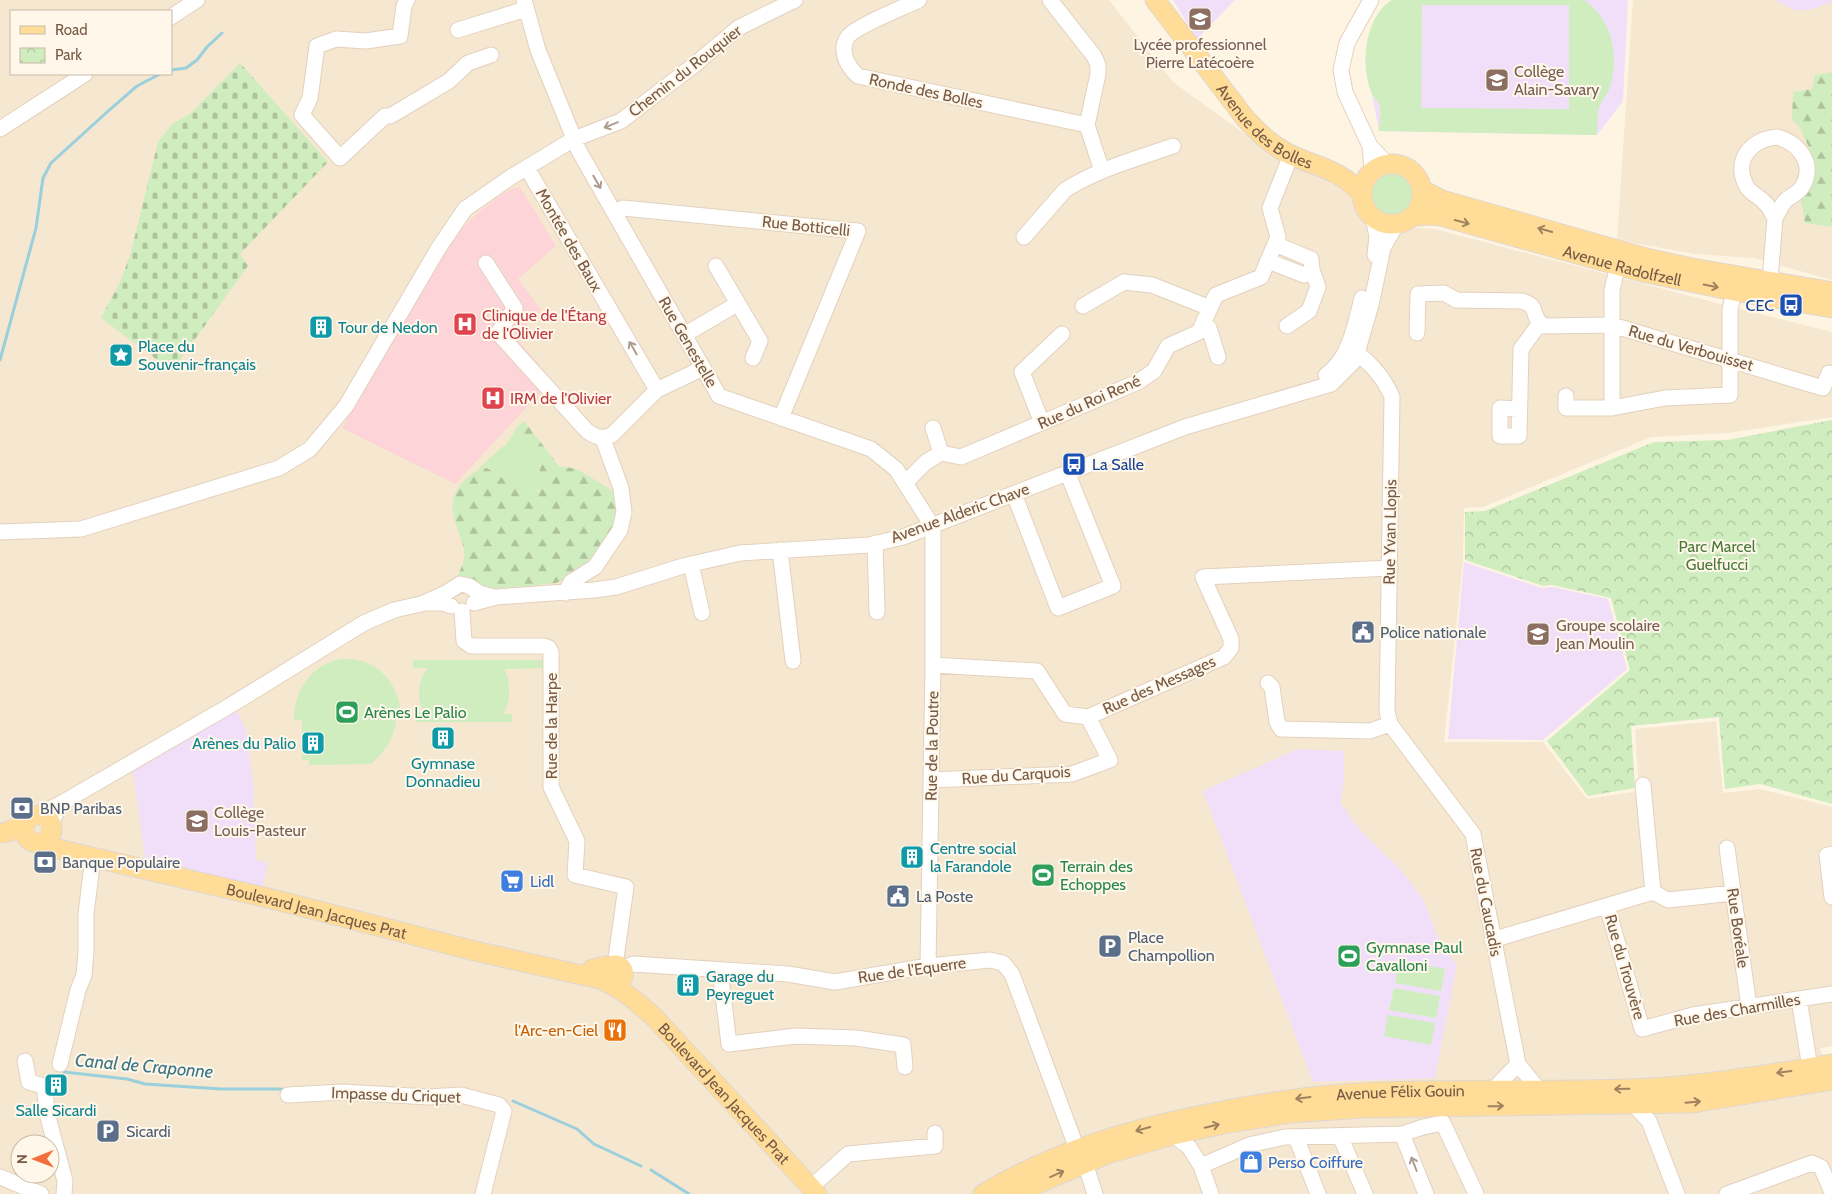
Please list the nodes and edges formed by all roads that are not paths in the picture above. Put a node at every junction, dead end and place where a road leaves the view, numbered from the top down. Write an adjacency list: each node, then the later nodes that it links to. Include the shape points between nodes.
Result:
1 (197, 0): 9 (street)
2 (406, 0): 11 (street, via 400,36 366,41 336,39 317,46 310,98 302,115 340,158 385,116 449,81 468,63)
3 (795, 0): 15 (street, Chemin du Rouquier, one-way to 15, via 738,28 621,121)
4 (919, 0): 13 (street, Ronde des Bolles, via 856,30 847,38 845,59 849,68 858,76)
5 (1050, 0): 13 (street, via 1094,56 1098,66)
6 (1155, 0): 17 (main road, Avenue des Bolles, via 1245,118 1270,143)
7 (1371, 0): 20 (street, via 1347,43 1341,70 1345,92 1370,146)
8 (525, 4): 10 (street); 15 (street, Rue Genestelle, via 538,50)
9 (172, 16)
10 (458, 30)
11 (491, 55)
12 (83, 75): 14 (street)
13 (1087, 125): 21 (street)
14 (0, 130)
15 (574, 139): 18 (street, Chemin du Rouquier); 24 (street, Rue Genestelle, one-way to 24)
16 (1173, 146): 21 (street)
17 (1291, 155): 19 (main road, Avenue des Bolles); 29 (street, Rue du Roi René, via 1270,208 1278,237)
18 (527, 168): 55 (street, Montée des Baux, one-way to 18); 68 (street, Chemin du Rouquier, via 465,209 346,406 310,449 279,468 81,529)
19 (1328, 168): 20 (main road, Avenue des Bolles); 23 (main road, Avenue des Bolles)
20 (1376, 170): 22 (main road, via 1404,166 1418,178); 23 (main road, via 1364,182)
21 (1102, 171): 28 (street, via 1065,190)
22 (1422, 190): 27 (main road, via 1420,207); 35 (main road, Avenue Radolfzell, one-way to 22, via 1692,268 1609,248 1442,200)
23 (1362, 194): 25 (main road, via 1363,204)
24 (615, 213): 48 (street, Rue Genestelle); 59 (street, Rue Botticelli, via 623,208 858,231)
25 (1373, 218): 27 (main road, via 1386,224); 49 (street, Avenue Alderic Chave, via 1377,246)
26 (1775, 218): 26 (street, via 1785,201 1802,187 1807,166 1797,146 1777,137 1766,138 1749,149 1742,168 1747,188 1764,201); 35 (street)
27 (1406, 220): 32 (main road, Avenue Radolfzell, one-way to 32, via 1432,215 1444,217); 49 (street, Avenue Alderic Chave, via 1393,230 1383,248 1370,306)
28 (1024, 237)
29 (1275, 244): 30 (street, Rue du Roi René); 34 (street, via 1311,259)
30 (1268, 261): 34 (street, via 1304,275); 40 (street, Rue du Roi René, via 1261,277 1216,295)
31 (486, 263): 62 (street, via 515,308 498,332 587,431)
32 (1618, 265): 36 (main road, Avenue Radolfzell, one-way to 36); 44 (street, via 1612,290)
33 (716, 266): 38 (street)
34 (1312, 270): 45 (street, via 1318,287 1309,311)
35 (1770, 281): 37 (main road, Avenue Radolfzell)
36 (1734, 291): 41 (main road, Avenue Radolfzell); 52 (street, via 1730,310)
37 (1832, 292)
38 (738, 304): 48 (street); 50 (street, via 760,341)
39 (1083, 306): 40 (street, via 1124,282 1152,285)
40 (1210, 308): 43 (street, Rue du Roi René)
41 (1832, 308)
42 (1540, 324): 44 (street, Rue du Verbouisset); 46 (street, via 1530,303 1522,301 1456,300 1444,293 1418,294); 58 (street, via 1521,349)
43 (1202, 325): 51 (street, via 1209,328); 60 (street, Rue du Roi René, via 1199,332 1168,346 1154,371 1138,382)
44 (1612, 325): 52 (street, Rue du Verbouisset); 57 (street)
45 (1287, 326)
46 (1417, 333)
47 (1062, 334): 60 (street, via 1022,372)
48 (684, 335): 53 (street, Rue Genestelle)
49 (1352, 350): 64 (street, Avenue Alderic Chave, via 1353,362 1331,384 1185,426); 72 (street, Rue Yvan Llopis, via 1387,384 1392,397)
50 (754, 358)
51 (1218, 358)
52 (1730, 359): 54 (street, Rue du Verbouisset, via 1823,388); 57 (street, via 1730,395 1665,398)
53 (703, 368): 55 (street); 59 (street, Rue Genestelle, via 719,396)
54 (1829, 373)
55 (657, 390): 62 (street, via 612,435)
56 (1566, 396): 57 (street, via 1566,408)
57 (1612, 408)
58 (1519, 409)
59 (781, 418): 65 (street, Rue Genestelle, via 871,449 896,469)
60 (1042, 423): 63 (street, Rue du Roi René, via 961,457)
61 (934, 428): 63 (street)
62 (603, 439): 74 (street, via 620,488 624,512 620,530 595,567 572,582)
63 (941, 453): 65 (street, via 926,462)
64 (1067, 472): 66 (street, Avenue Alderic Chave); 66 (street, via 1113,586 1058,608)
65 (905, 483): 67 (street, Rue Genestelle)
66 (1014, 494): 67 (street, Avenue Alderic Chave)
67 (932, 527): 69 (street, Avenue Alderic Chave); 80 (street, Rue de la Poutre)
68 (0, 532)
69 (875, 543): 70 (street, Avenue Alderic Chave); 77 (street)
70 (780, 550): 71 (street, Avenue Alderic Chave, via 740,553); 79 (street)
71 (691, 564): 74 (street, Avenue Alderic Chave, via 616,586); 78 (street)
72 (1390, 568): 82 (street, Rue des Messages, via 1203,577 1231,639 1231,648 1224,657); 83 (street, Rue Yvan Llopis, via 1387,708)
73 (451, 589): 75 (street, via 448,597); 75 (street, via 464,584); 76 (street, Avenue Alderic Chave)
74 (566, 593): 75 (street, Avenue Alderic Chave, via 496,597 479,593)
75 (465, 602): 76 (street, Avenue Alderic Chave); 98 (street, Rue de la Harpe, via 464,641 471,646 544,646 551,652 551,787 577,841 575,875 626,887)
76 (421, 604): 86 (street, Avenue Alderic Chave, via 394,610 364,623 60,804)
77 (877, 612)
78 (702, 613)
79 (793, 661)
80 (933, 665): 82 (street, Rue des Messages, via 1037,671 1065,714); 84 (street, Rue de la Poutre)
81 (1268, 683): 83 (street, via 1272,687 1281,729)
82 (1088, 717): 84 (street, Rue du Carquois, via 1110,760 1072,774)
83 (1393, 729): 95 (street, Rue du Caucadis, via 1473,834)
84 (931, 780): 96 (street, Rue de la Poutre)
85 (1643, 785): 91 (street)
86 (38, 830): 87 (main road); 90 (main road, Boulevard Jean Jacques Prat, via 63,850)
87 (4, 832)
88 (1727, 848): 92 (street, Rue Boréale)
89 (1829, 854): 93 (street)
90 (92, 857): 98 (main road, Boulevard Jean Jacques Prat, via 475,951); 104 (street, via 84,975)
91 (1653, 892): 92 (street, via 1668,900); 94 (street)
92 (1733, 893): 101 (street, Rue Boréale)
93 (1832, 896)
94 (1607, 906): 95 (street); 102 (street, Rue du Trouvère)
95 (1492, 940): 105 (street, Rue du Caucadis)
96 (928, 966): 97 (street, Rue de l'Equerre, via 834,982 788,974); 122 (street, Rue de l'Equerre, via 1004,960)
97 (720, 970): 98 (street, Rue de l'Equerre, via 633,964); 107 (street, via 729,1044 796,1036 856,1038 902,1045)
98 (616, 977): 125 (main road, Boulevard Jean Jacques Prat)
99 (1832, 994): 100 (street, Rue des Charmilles)
100 (1799, 999): 101 (street, Rue des Charmilles); 108 (street)
101 (1749, 1007): 102 (street, Rue des Charmilles, via 1693,1015)
102 (1642, 1029)
103 (25, 1061): 128 (street, via 29,1082 44,1086 48,1117 65,1181)
104 (60, 1064)
105 (1518, 1064): 110 (street, Rue du Caucadis); 111 (street)
106 (1832, 1064): 108 (main road, Avenue Félix Gouin)
107 (905, 1067)
108 (1810, 1068): 110 (main road, Avenue Félix Gouin, one-way to 110, via 1689,1085)
109 (1832, 1080): 114 (main road, Avenue Félix Gouin, one-way to 109, via 1693,1103)
110 (1539, 1090): 111 (main road, Avenue Félix Gouin)
111 (1492, 1091): 122 (main road, Avenue Félix Gouin, one-way to 122, via 1360,1093 1303,1098 1186,1117 1112,1137)
112 (288, 1095): 129 (street, Impasse du Criquet, via 343,1092 428,1097 461,1095 499,1105 504,1110)
113 (1633, 1104): 114 (main road, Avenue Félix Gouin); 115 (main road, Avenue Félix Gouin, one-way to 113); 116 (street, via 1649,1121)
114 (1662, 1104): 116 (street)
115 (1446, 1114): 118 (street); 119 (main road, Avenue Félix Gouin, one-way to 115, via 1291,1113 1362,1108); 137 (street)
116 (1654, 1132): 138 (street)
117 (935, 1133): 125 (street, via 936,1146 848,1154)
118 (1402, 1134): 120 (street); 136 (street, one-way to 118)
119 (1173, 1135): 122 (main road, Avenue Félix Gouin); 123 (street, via 1189,1148)
120 (1340, 1136): 121 (street); 135 (street)
121 (1296, 1137): 123 (street, via 1249,1145); 134 (street)
122 (1081, 1156): 130 (main road, Avenue Félix Gouin, via 1010,1178); 131 (main road, Avenue Félix Gouin, one-way to 122); 132 (street, Rue de l'Equerre)
123 (1201, 1166): 133 (street)
124 (0, 1177): 127 (street)
125 (814, 1191)
126 (1832, 1192): 139 (street, via 1821,1167 1812,1163)
127 (40, 1194)
128 (64, 1194)
129 (483, 1194)
130 (983, 1194)
131 (1013, 1194)
132 (1095, 1194)
133 (1211, 1194)
134 (1318, 1194)
135 (1364, 1194)
136 (1426, 1194)
137 (1476, 1194)
138 (1678, 1194)
139 (1727, 1194)

